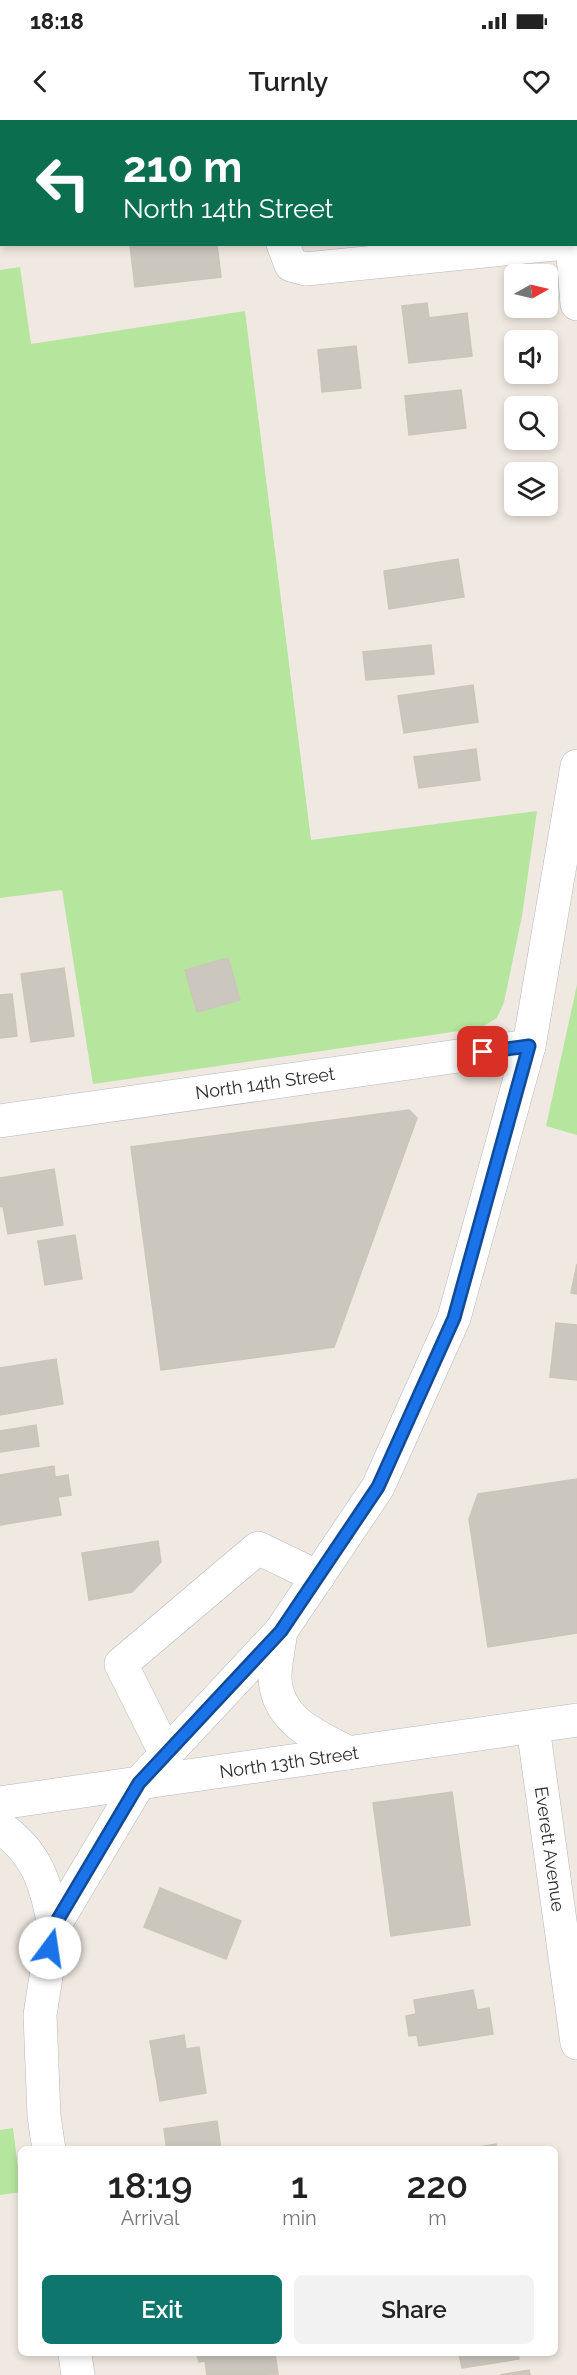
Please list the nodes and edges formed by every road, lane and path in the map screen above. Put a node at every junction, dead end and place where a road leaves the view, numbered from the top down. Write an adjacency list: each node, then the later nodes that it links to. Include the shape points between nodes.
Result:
1 (535, 246): 3 (street, via 306,269)
2 (575, 246): 4 (street)
3 (287, 255)
4 (577, 304)
5 (577, 766): 6 (street)
6 (529, 1046): 7 (street, North 14th Street); 8 (street, via 454,1318 378,1487)
7 (0, 1121)
8 (318, 1577): 9 (street); 13 (street, via 258,1548 121,1664)
9 (281, 1631): 12 (street, via 275,1678 281,1705 301,1728); 13 (street)
10 (577, 1720): 11 (street, North 13th Street)
11 (533, 1727): 12 (street, North 13th Street); 18 (street, Everett Avenue)
12 (349, 1753): 14 (street, North 13th Street)
13 (166, 1754): 14 (street)
14 (139, 1783): 15 (street, North 13th Street); 17 (street)
15 (0, 1803)
16 (0, 1827): 17 (street, via 28,1853 47,1889)
17 (54, 1926): 19 (street, via 40,2015)
18 (577, 2043)
19 (48, 2146)
20 (75, 2356): 21 (street)
21 (78, 2375)

